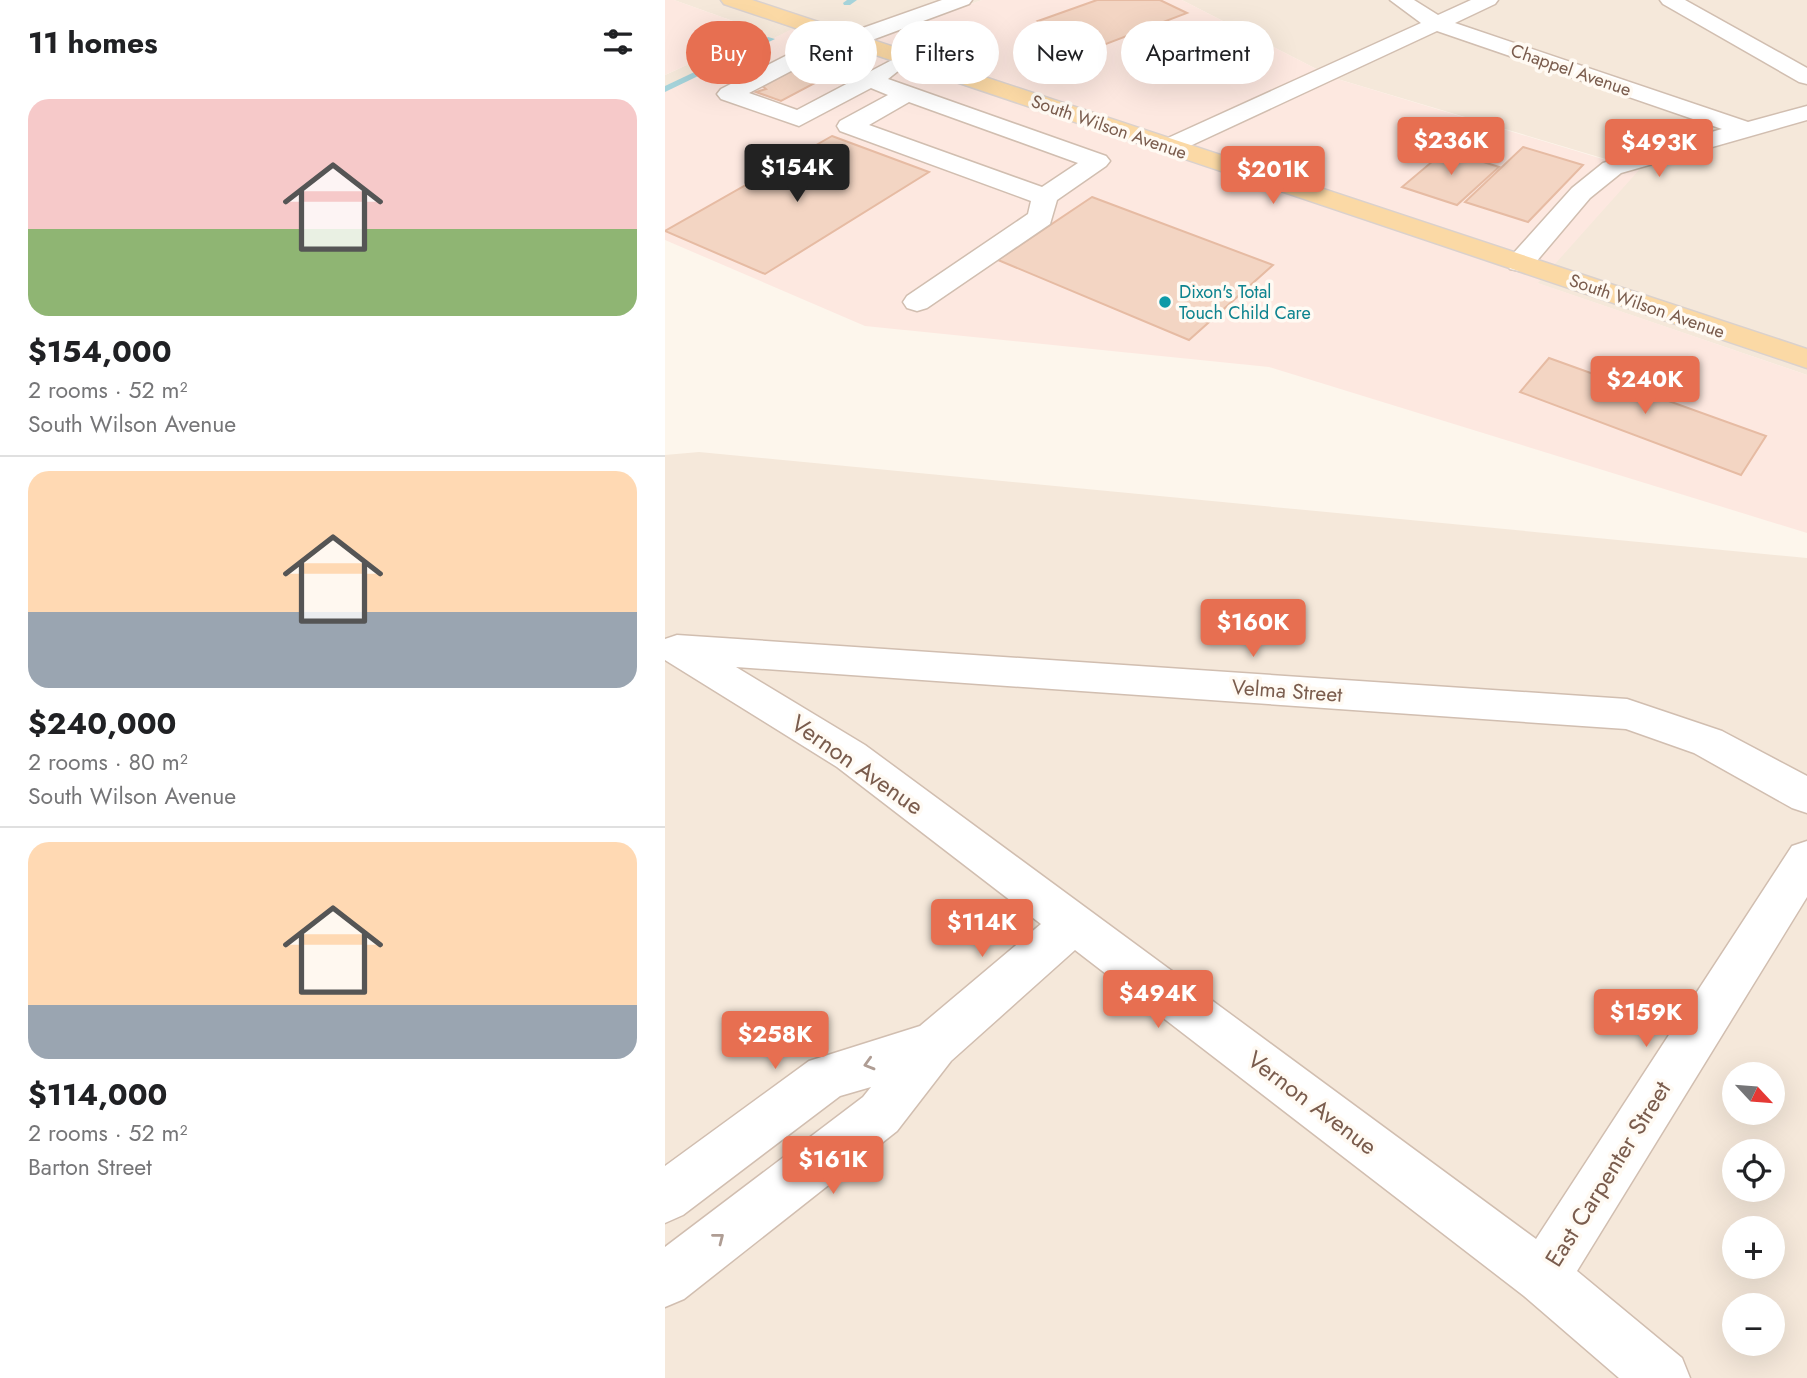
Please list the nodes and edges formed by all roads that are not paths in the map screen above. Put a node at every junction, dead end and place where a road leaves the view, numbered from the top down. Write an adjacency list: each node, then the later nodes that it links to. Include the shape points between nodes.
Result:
1 (731, 0): 6 (main road, South Wilson Avenue)
2 (962, 0): 8 (street)
3 (1400, 0): 7 (street, Chappel Avenue)
4 (1488, 0): 7 (street)
5 (1670, 0): 10 (street)
6 (794, 21)
7 (1437, 24): 18 (street, Chappel Avenue); 19 (street)
8 (877, 36)
9 (785, 65): 12 (street, via 729,94 799,119)
10 (1807, 77)
11 (877, 83): 14 (street)
12 (862, 84)
13 (980, 84): 15 (main road, South Wilson Avenue)
14 (909, 93): 17 (street); 20 (street, via 849,125)
15 (1028, 100): 17 (street); 19 (main road, South Wilson Avenue)
16 (1807, 113): 18 (street)
17 (989, 123): 20 (street, via 1097,161)
18 (1747, 130): 21 (street, via 1612,168 1581,193)
19 (1168, 147): 21 (main road, South Wilson Avenue)
20 (1045, 197): 22 (street, via 1041,218)
21 (1520, 263): 23 (main road, South Wilson Avenue)
22 (917, 302)
23 (1807, 359)
24 (671, 648): 25 (street, Velma Street, via 1627,715 1707,742); 27 (street, Vernon Avenue, via 851,756)
25 (1807, 796)
26 (1807, 859): 30 (street, East Carpenter Street)
27 (1073, 924): 28 (street); 30 (street, Vernon Avenue)
28 (934, 1045): 29 (street, one-way to 29, via 826,1077); 31 (street, one-way to 28, via 880,1114)
29 (665, 1197)
30 (1543, 1277): 32 (street, Vernon Avenue)
31 (665, 1280)
32 (1662, 1378)

